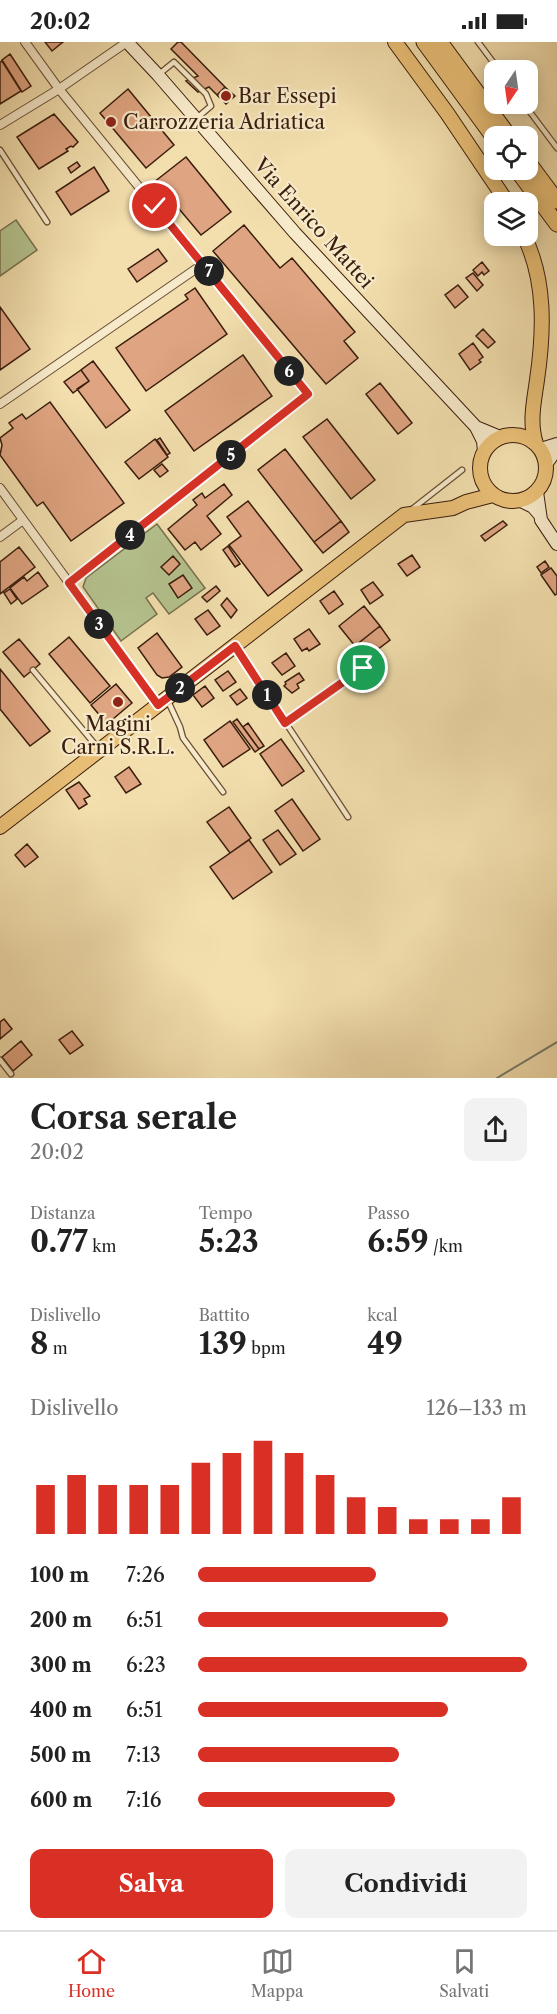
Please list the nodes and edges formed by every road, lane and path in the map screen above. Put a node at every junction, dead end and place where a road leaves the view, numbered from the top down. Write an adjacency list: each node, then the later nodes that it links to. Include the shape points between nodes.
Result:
1 (25, 42): 9 (street)
2 (127, 42): 8 (street, Via Enrico Mattei); 9 (street)
3 (395, 42): 19 (main road)
4 (424, 42): 13 (highway)
5 (440, 42): 14 (highway)
6 (478, 42): 7 (lane)
7 (492, 60)
8 (158, 75): 11 (street, Via Enrico Mattei); 11 (lane, via 174,62 206,94 212,106)
9 (59, 89): 12 (street); 24 (street)
10 (532, 114): 15 (lane)
11 (196, 119): 27 (street, Via Enrico Mattei, via 295,233)
12 (0, 125)
13 (485, 126)
14 (502, 126)
15 (557, 148)
16 (0, 150): 21 (lane)
17 (538, 175): 20 (highway)
18 (524, 180): 22 (highway)
19 (500, 192)
20 (557, 201)
21 (47, 222)
22 (557, 224)
23 (527, 246): 26 (main road, via 538,280 542,314)
24 (203, 264): 25 (street); 46 (street, via 308,394)
25 (0, 404)
26 (533, 408): 28 (main road, via 520,428); 30 (main road, via 532,427)
27 (476, 428): 28 (street, Via Enrico Mattei); 32 (street, Via Enrico Mattei)
28 (505, 436): 30 (main road, via 528,438); 32 (main road)
29 (557, 444): 30 (street)
30 (538, 446): 33 (main road)
31 (557, 449): 33 (street)
32 (484, 451): 35 (main road)
33 (546, 463): 37 (main road, via 545,479)
34 (462, 470): 42 (lane)
35 (481, 478): 38 (main road); 40 (main road)
36 (0, 488): 43 (street)
37 (537, 492): 39 (main road); 41 (street)
38 (493, 495): 39 (main road); 40 (main road)
39 (521, 501): 41 (street)
40 (466, 502): 42 (main road, via 453,508)
41 (539, 514): 45 (street)
42 (404, 515): 47 (main road)
43 (23, 520): 44 (street); 46 (street)
44 (0, 537)
45 (557, 544)
46 (69, 583): 50 (street)
47 (235, 646): 50 (main road); 51 (lane)
48 (363, 668): 51 (lane)
49 (33, 669): 52 (lane)
50 (162, 702): 52 (main road); 53 (lane)
51 (285, 723): 54 (lane)
52 (100, 750): 55 (main road)
53 (223, 792)
54 (348, 817)
55 (0, 827)
56 (0, 1060): 57 (lane)
57 (11, 1074)

